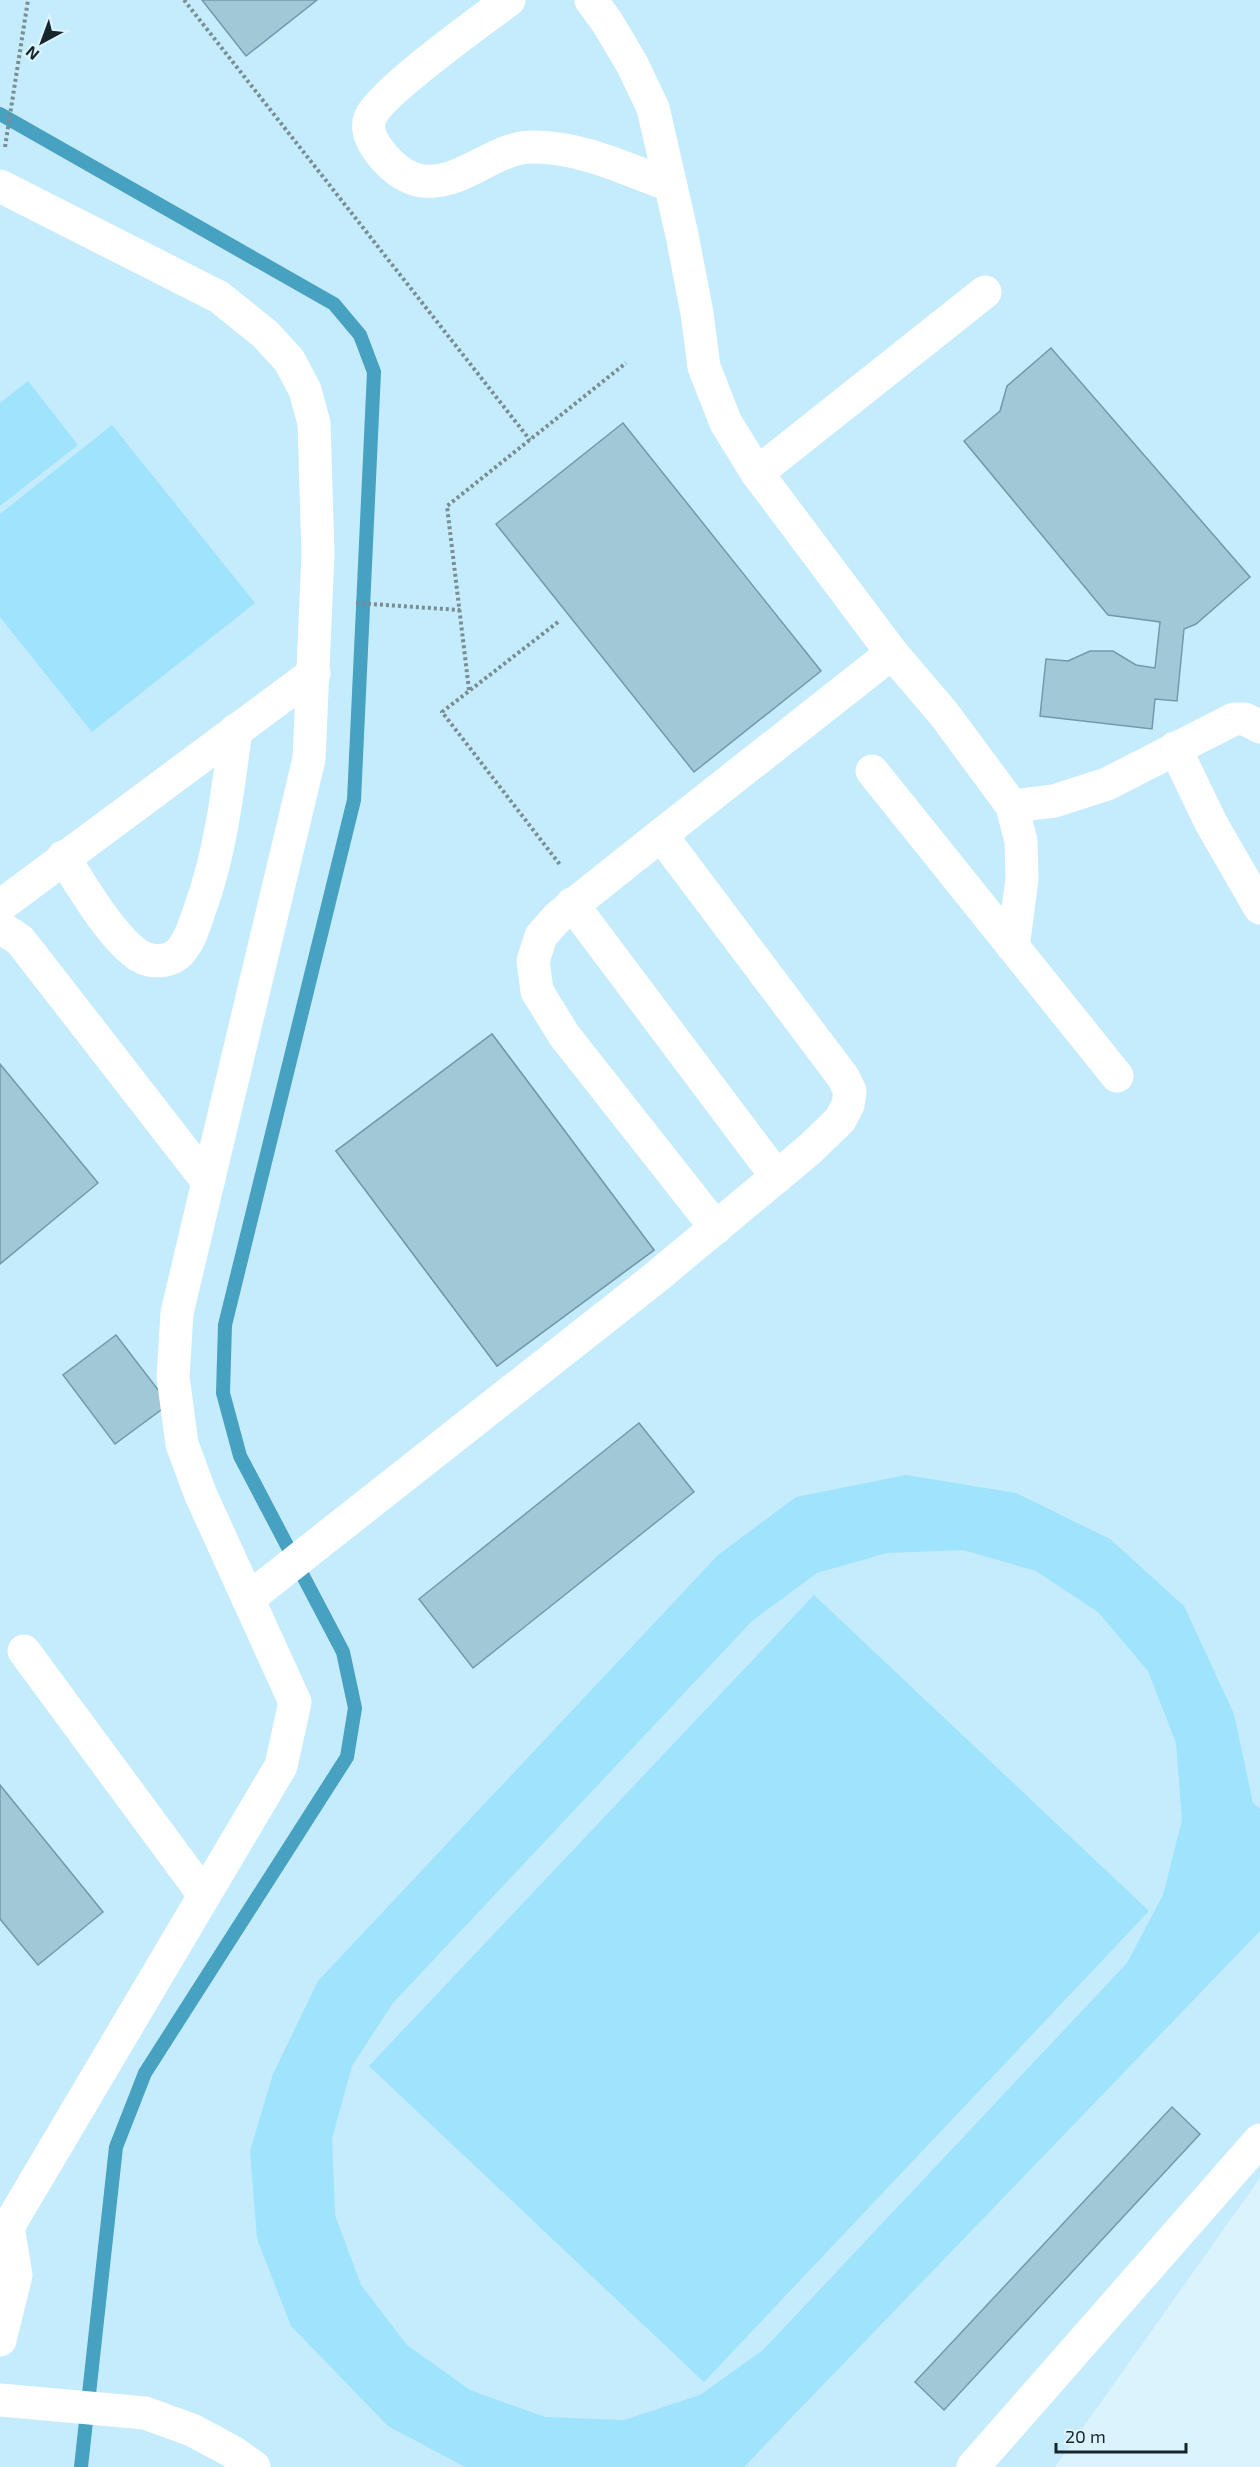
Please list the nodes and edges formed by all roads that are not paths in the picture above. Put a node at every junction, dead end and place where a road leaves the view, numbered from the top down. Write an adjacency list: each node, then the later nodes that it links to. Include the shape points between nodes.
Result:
1 (509, 0): 4 (lane, via 381,102 370,118 369,132 389,163 403,175 441,181 500,155 529,147 555,149 593,157)
2 (591, 0): 4 (lane, via 627,56 653,108)
3 (0, 186): 8 (lane, via 219,297 265,334 289,360 305,390 314,423 318,554)
4 (671, 186): 6 (lane, via 704,367 726,423)
5 (986, 292): 6 (lane)
6 (757, 473): 7 (lane)
7 (892, 653): 13 (lane, via 944,714); 14 (lane)
8 (314, 673): 10 (lane); 23 (lane, via 309,759)
9 (1260, 727): 11 (lane, via 1245,719 1234,719)
10 (236, 730): 15 (lane); 15 (lane, via 223,821 208,888 182,950 170,959 156,962 139,956 125,944)
11 (1175, 748): 13 (lane, via 1107,784 1054,801); 18 (lane, via 1211,823)
12 (872, 771): 20 (lane)
13 (1012, 806): 20 (lane, via 1021,841 1022,879)
14 (661, 835): 16 (lane); 22 (lane, via 850,1091 840,1120)
15 (63, 857): 17 (lane)
16 (578, 899): 22 (lane); 24 (lane, via 541,936 533,961 537,991 564,1035)
17 (0, 906)
18 (1260, 908)
19 (0, 927): 23 (lane, via 20,940)
20 (1013, 947): 21 (lane)
21 (1117, 1076)
22 (777, 1177): 24 (lane)
23 (208, 1182): 25 (lane, via 177,1313 173,1377 182,1444 200,1493)
24 (716, 1228): 25 (lane)
25 (258, 1591): 27 (lane, via 295,1702 281,1766)
26 (24, 1651): 27 (lane)
27 (204, 1895): 29 (lane)
28 (1260, 2140): 34 (lane)
29 (4, 2232): 30 (lane)
30 (8, 2272): 31 (lane)
31 (0, 2340)
32 (0, 2400): 33 (lane, via 145,2414 192,2430)
33 (254, 2467)
34 (973, 2467)

